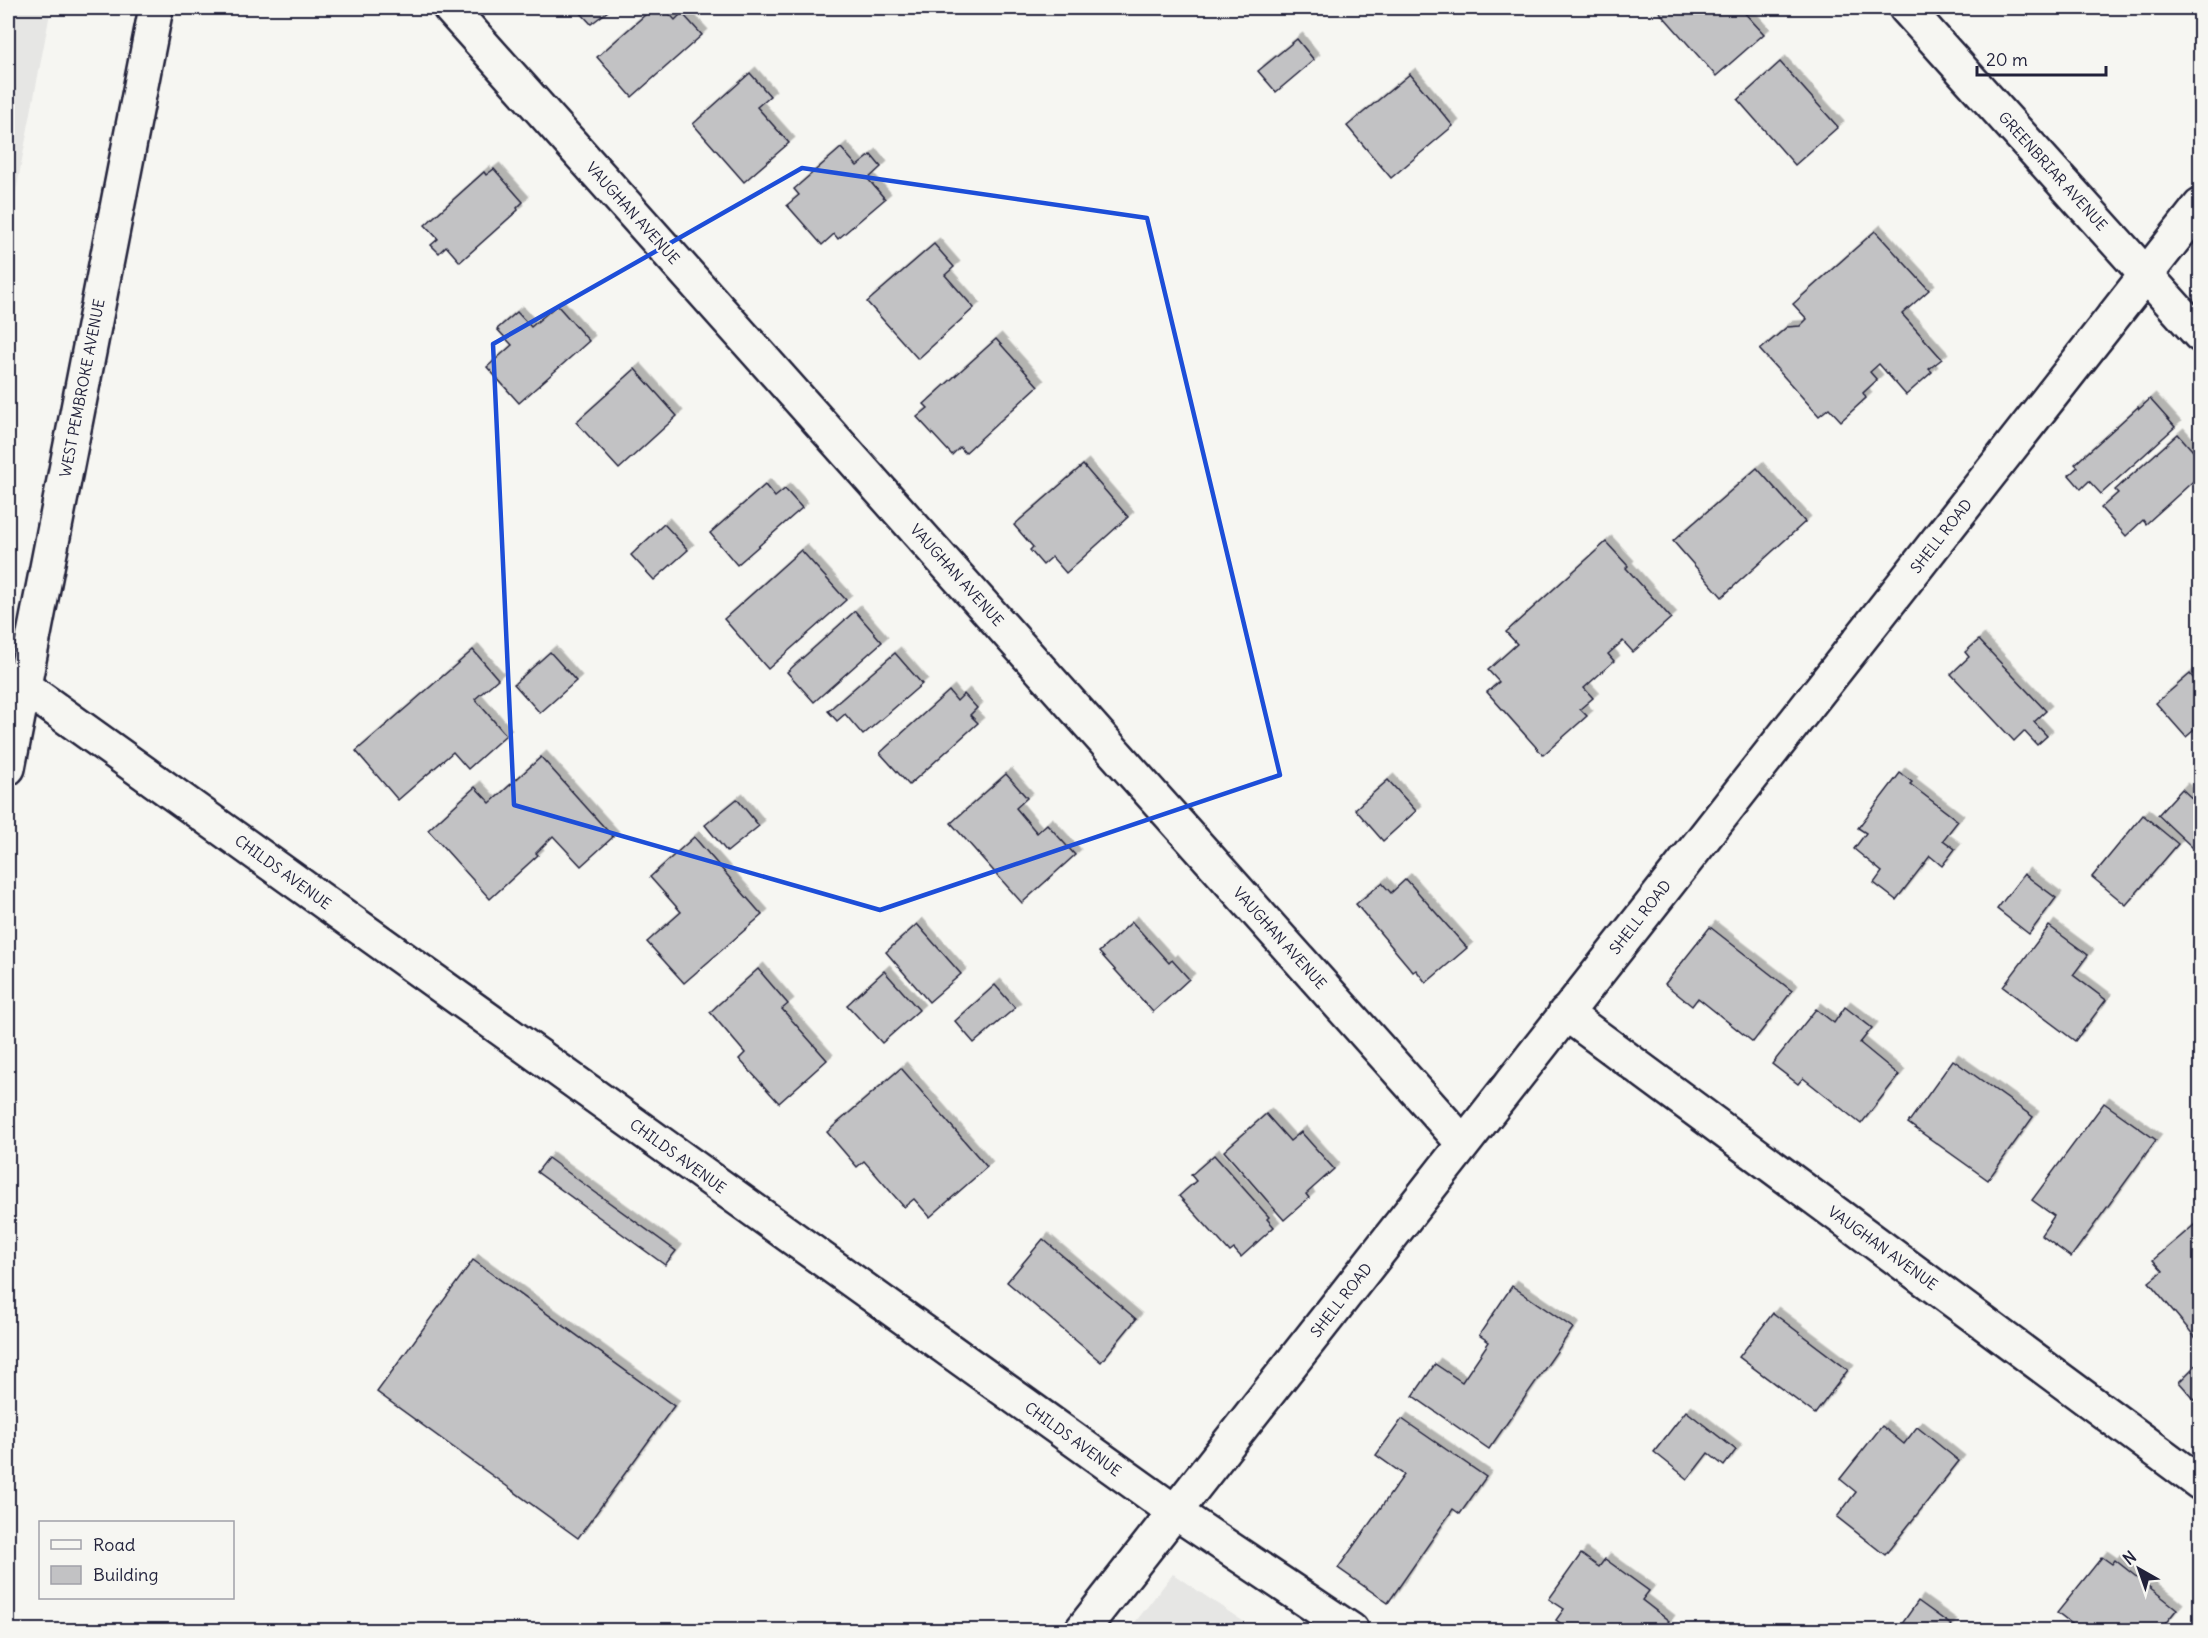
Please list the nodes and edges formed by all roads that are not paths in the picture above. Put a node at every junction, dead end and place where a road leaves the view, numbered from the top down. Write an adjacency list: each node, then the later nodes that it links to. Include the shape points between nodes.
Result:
1 (156, 8): 7 (street, WEST PEMBROKE AVENUE)
2 (450, 8): 10 (street, VAUGHAN AVENUE)
3 (1906, 8): 5 (street, GREENBRIAR AVENUE)
4 (2200, 206): 5 (street, SHELL ROAD)
5 (2147, 276): 6 (street, GREENBRIAR AVENUE); 9 (street, SHELL ROAD)
6 (2200, 335)
7 (15, 682): 8 (street, WEST PEMBROKE AVENUE); 12 (street, CHILDS AVENUE)
8 (8, 768)
9 (1565, 1013): 10 (street, SHELL ROAD); 11 (street, VAUGHAN AVENUE)
10 (1463, 1143): 12 (street, SHELL ROAD)
11 (2200, 1483)
12 (1175, 1512): 13 (street, SHELL ROAD); 14 (street, CHILDS AVENUE)
13 (1082, 1630)
14 (1351, 1630)

